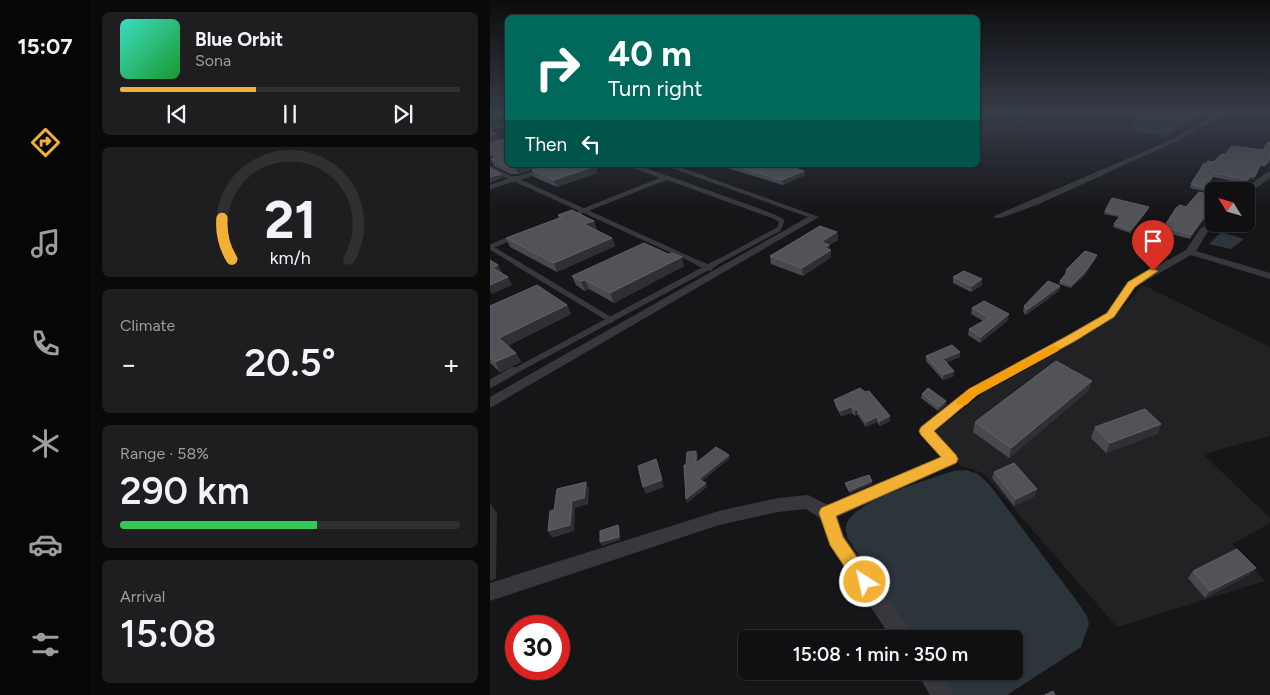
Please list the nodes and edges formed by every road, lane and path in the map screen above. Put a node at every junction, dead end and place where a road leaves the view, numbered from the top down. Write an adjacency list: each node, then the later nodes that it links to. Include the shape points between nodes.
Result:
1 (1162, 146): 13 (street)
2 (636, 167): 7 (lane)
3 (673, 167): 22 (street, via 815,217)
4 (490, 168): 8 (lane)
5 (550, 168): 8 (lane)
6 (1270, 174): 9 (street)
7 (666, 178): 11 (lane); 18 (lane, via 782,221 779,229)
8 (515, 179): 10 (lane); 11 (lane)
9 (1255, 185)
10 (490, 187)
11 (581, 211): 12 (lane); 18 (lane)
12 (572, 215)
13 (998, 216)
14 (1205, 230): 17 (street)
15 (517, 236): 16 (lane)
16 (490, 247): 20 (lane)
17 (1190, 252): 19 (street); 23 (street, via 1131,284 1110,315 973,392 926,431 951,459)
18 (710, 268): 20 (lane)
19 (1270, 276)
20 (611, 320): 21 (lane)
21 (490, 384)
22 (490, 403)
23 (827, 513): 24 (street, via 808,502 719,518); 25 (street, via 836,540)
24 (490, 592)
25 (898, 630)
26 (932, 680): 27 (street)
27 (943, 695)

